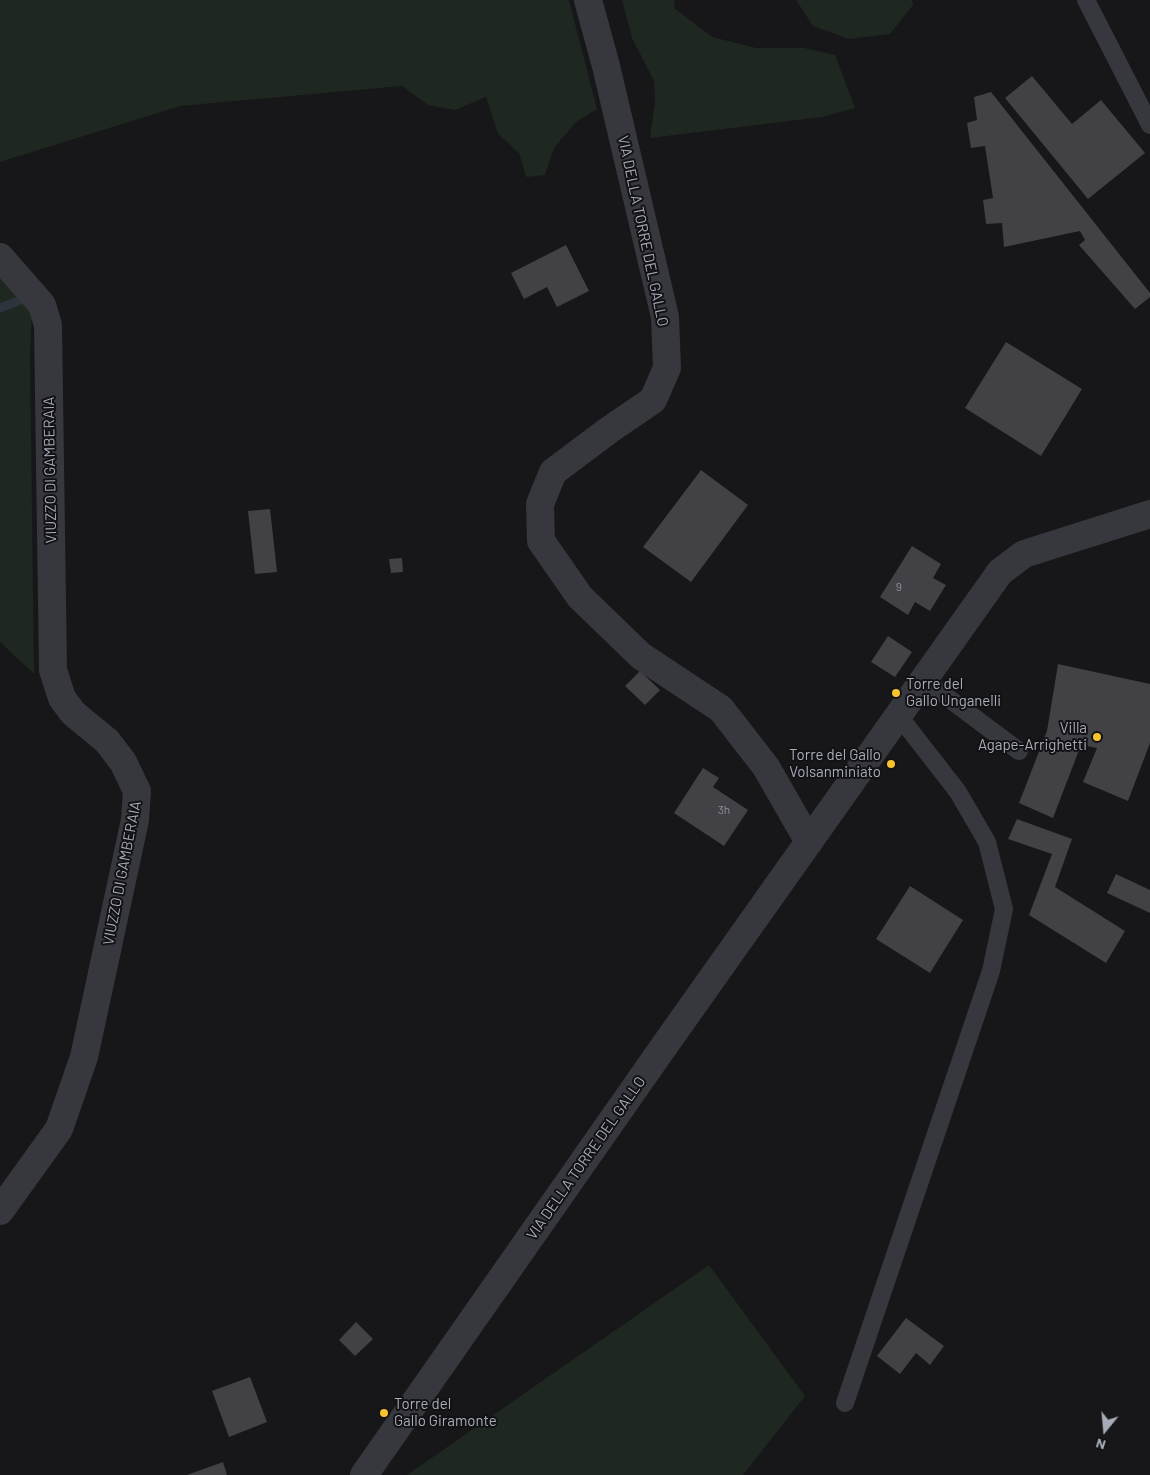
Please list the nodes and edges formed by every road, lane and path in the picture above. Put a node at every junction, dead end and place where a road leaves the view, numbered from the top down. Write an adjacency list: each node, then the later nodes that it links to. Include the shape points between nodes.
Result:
1 (588, 0): 9 (street, VIA DELLA TORRE DEL GALLO, via 665,317 667,368 653,400 553,472 540,504 540,541 580,597 641,656 721,709 766,767)
2 (1086, 0): 3 (lane)
3 (1150, 125)
4 (0, 257): 10 (street, VIUZZO DI GAMBERAIA, via 42,305 48,325 53,670 62,698 73,713 107,741 123,762 137,791 134,829 84,1057 59,1129)
5 (1150, 514): 6 (street, VIA DELLA TORRE DEL GALLO, via 1024,554 1000,572)
6 (924, 680): 7 (street, VIA DELLA TORRE DEL GALLO); 8 (lane)
7 (898, 716): 9 (street, VIA DELLA TORRE DEL GALLO); 11 (lane, via 958,792 987,842 1004,909 990,971)
8 (1019, 751)
9 (809, 842): 12 (street, VIA DELLA TORRE DEL GALLO)
10 (0, 1211)
11 (845, 1403)
12 (364, 1475)

